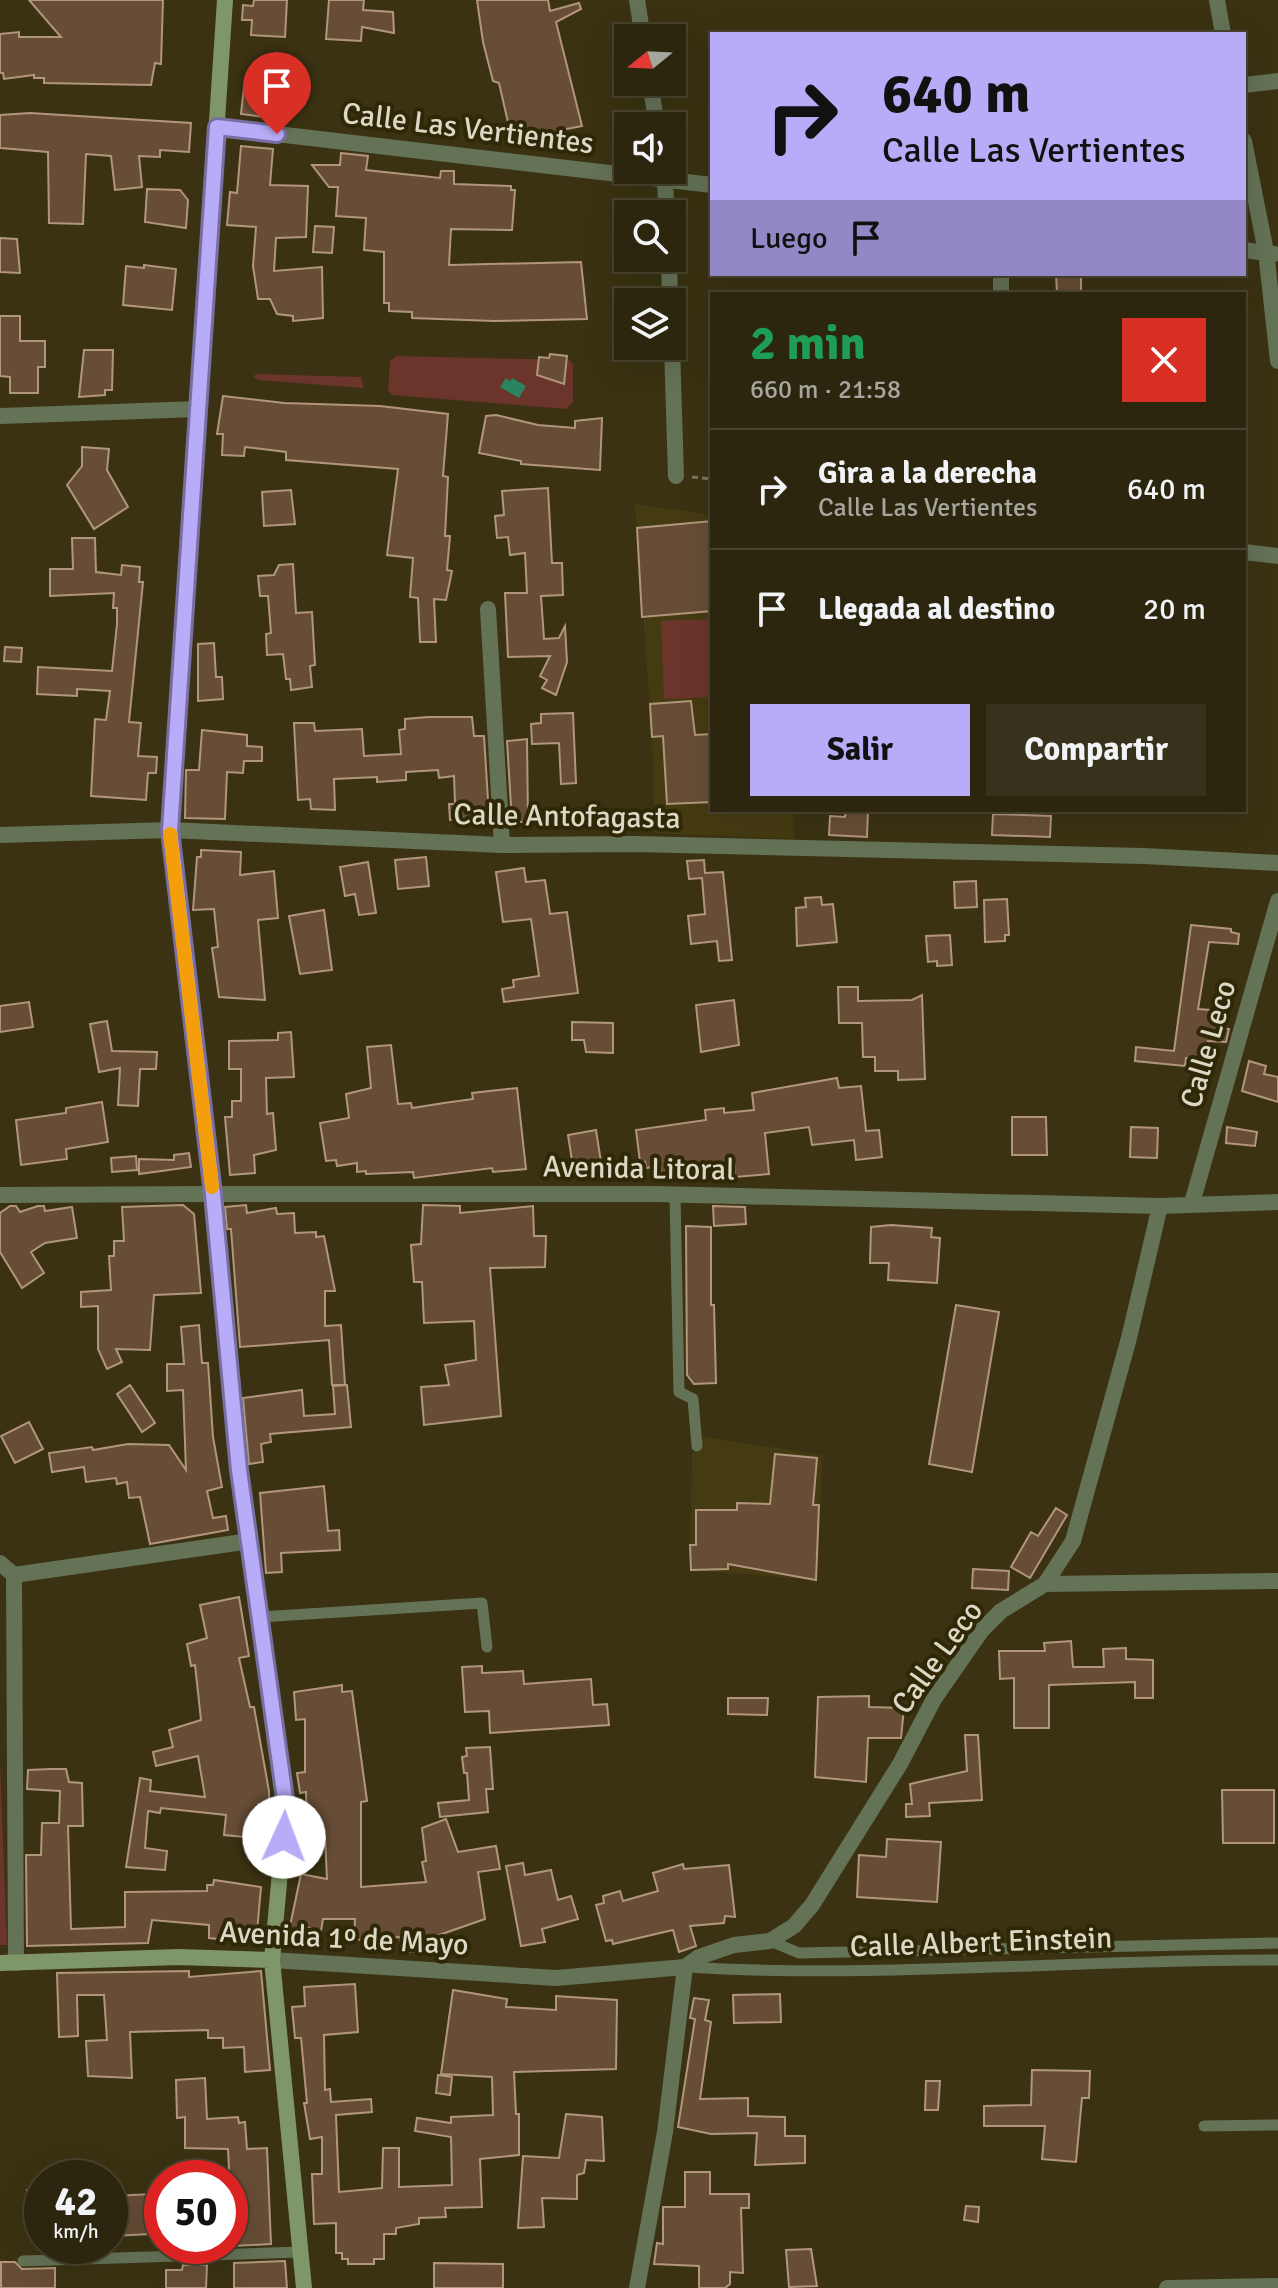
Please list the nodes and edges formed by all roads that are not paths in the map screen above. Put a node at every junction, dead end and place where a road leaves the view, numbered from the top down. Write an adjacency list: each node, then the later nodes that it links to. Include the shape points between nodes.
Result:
1 (225, 0): 8 (main road)
2 (637, 0): 4 (street)
3 (1217, 0): 5 (street)
4 (641, 24)
5 (1223, 32)
6 (1278, 81): 7 (street)
7 (1246, 85)
8 (217, 127): 10 (street, Calle Las Vertientes); 17 (main road, via 204,384)
9 (1246, 149): 14 (street)
10 (614, 169)
11 (686, 179): 12 (street, Calle Las Vertientes)
12 (710, 185)
13 (1246, 250): 14 (street)
14 (1272, 254): 16 (street)
15 (672, 360): 19 (street)
16 (1278, 361)
17 (198, 409): 18 (street); 23 (main road)
18 (0, 416)
19 (676, 476)
20 (1246, 552): 21 (street)
21 (1278, 556)
22 (488, 609): 25 (street)
23 (170, 830): 24 (street, Calle Antofagasta); 25 (street, Calle Antofagasta); 28 (main road)
24 (0, 835)
25 (502, 845): 26 (street, Calle Antofagasta, via 635,844)
26 (1278, 863)
27 (1278, 901): 32 (street, Calle Leco)
28 (213, 1194): 29 (street, Avenida Litoral); 30 (street, Avenida Litoral); 35 (main road)
29 (0, 1195)
30 (675, 1195): 33 (street, Avenida Litoral); 34 (lane, via 679,1392 693,1399)
31 (1278, 1202): 32 (street, Avenida Litoral)
32 (1192, 1203): 33 (street, Avenida Litoral)
33 (1160, 1206): 39 (street, Calle Leco, via 1078,1526)
34 (697, 1446)
35 (250, 1541): 37 (street); 41 (main road)
36 (0, 1563): 37 (street)
37 (14, 1575): 40 (street)
38 (1278, 1581): 39 (street)
39 (1045, 1584): 43 (street, Calle Leco, via 1001,1611 982,1630 934,1699 812,1905 794,1926)
40 (7, 1612): 47 (street)
41 (260, 1617): 42 (lane, via 482,1603); 45 (main road, via 286,1806)
42 (487, 1647)
43 (770, 1941): 44 (lane, Calle Albert Einstein, via 799,1953); 48 (street, via 734,1945)
44 (1278, 1943)
45 (272, 1960): 47 (main road, Avenida 1º de Mayo, via 179,1957); 48 (street, Avenida 1º de Mayo, via 556,1978); 51 (main road)
46 (1278, 1960): 48 (lane, Calle Albert Einstein, via 787,1973)
47 (8, 1963)
48 (685, 1967): 55 (street, via 665,2132)
49 (1278, 2125): 50 (lane)
50 (1204, 2126)
51 (300, 2252): 52 (lane); 54 (main road)
52 (23, 2261)
53 (1278, 2286): 56 (street)
54 (304, 2288)
55 (637, 2288)
56 (1167, 2288)

